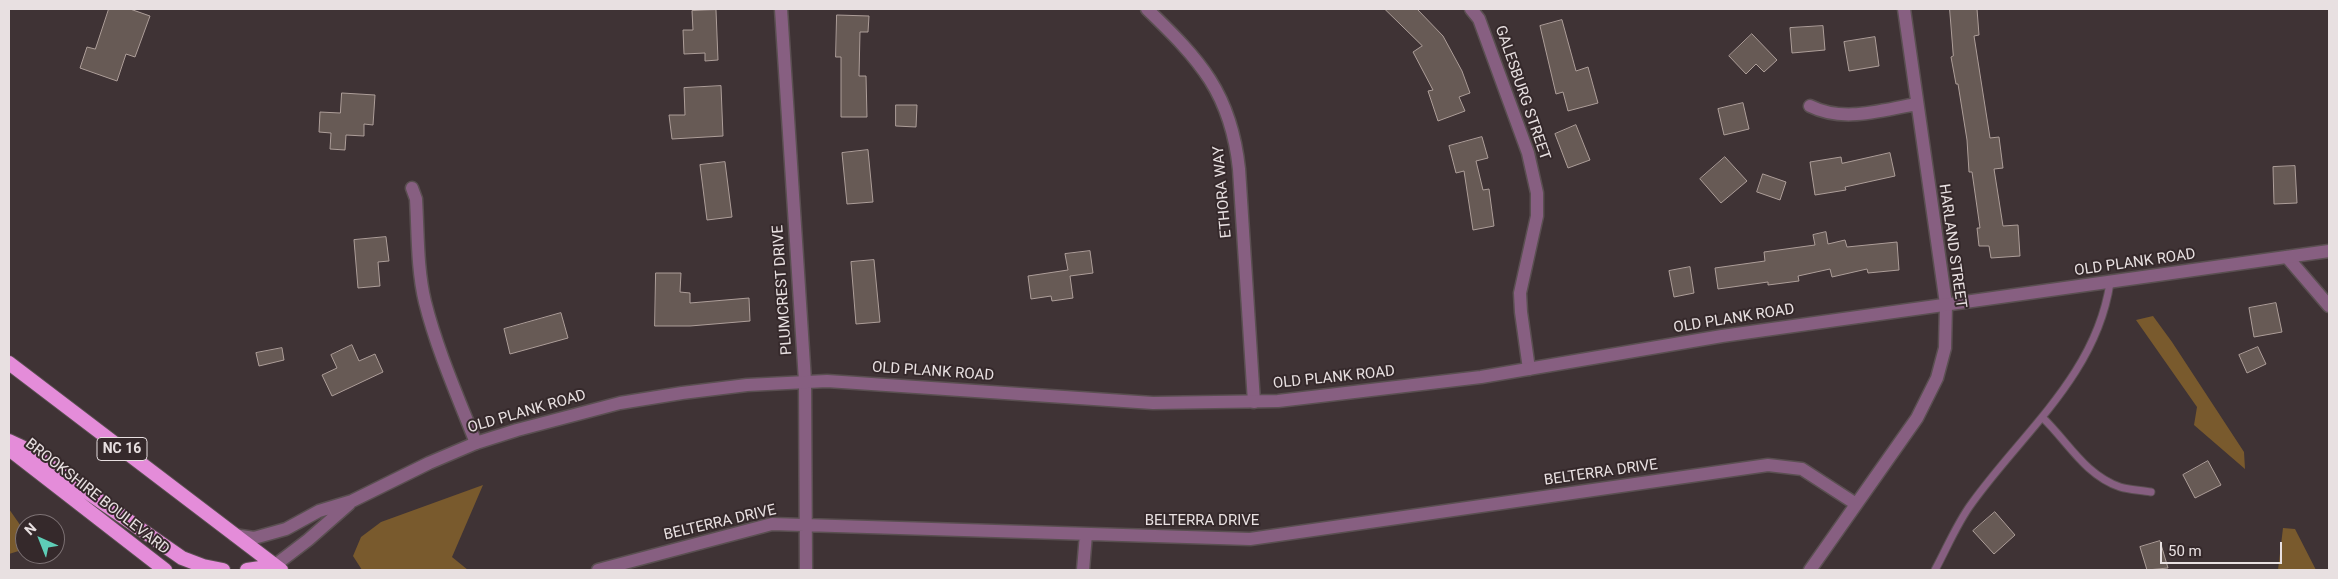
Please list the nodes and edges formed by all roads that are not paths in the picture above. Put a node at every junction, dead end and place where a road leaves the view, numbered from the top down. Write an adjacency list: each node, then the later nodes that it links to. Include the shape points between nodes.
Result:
1 (781, 9): 15 (street, PLUMCREST DRIVE)
2 (1147, 9): 16 (street, ETHORA WAY, via 1204,69 1222,100 1234,134)
3 (1471, 9): 14 (street, GALESBURG STREET, via 1479,19 1510,101 1528,153 1537,193 1537,216 1520,294)
4 (1904, 9): 5 (street, HARLAND STREET)
5 (1917, 104): 6 (street, via 1841,116 1825,114); 11 (street, HARLAND STREET)
6 (1810, 106)
7 (412, 188): 19 (street, via 416,198 425,302)
8 (2329, 250): 9 (street, OLD PLANK ROAD)
9 (2287, 258): 10 (street, OLD PLANK ROAD); 12 (street)
10 (2110, 283): 11 (street, OLD PLANK ROAD); 17 (lane, via 2107,304 2080,364)
11 (1946, 304): 14 (street, OLD PLANK ROAD); 23 (street, HARLAND STREET, via 1946,348 1937,378 1917,418)
12 (2329, 306)
13 (9, 362): 26 (highway, NC 16)
14 (1529, 369): 16 (street, OLD PLANK ROAD, via 1399,388)
15 (805, 381): 16 (street, OLD PLANK ROAD, via 1152,403); 19 (street, OLD PLANK ROAD, via 710,389 620,403); 24 (street, PLUMCREST DRIVE)
16 (1254, 402)
17 (2043, 418): 21 (lane, via 2096,476 2121,488); 35 (lane, via 1970,505)
18 (9, 441): 29 (highway, via 24,448 182,558)
19 (476, 443): 22 (street, OLD PLANK ROAD)
20 (9, 449): 28 (highway, BROOKSHIRE BOULEVARD)
21 (2150, 492)
22 (352, 501): 26 (street, OLD PLANK ROAD, via 319,511 286,530 266,536); 27 (street, OLD PLANK ROAD)
23 (1856, 504): 25 (street, BELTERRA DRIVE, via 1802,469 1768,465 1250,540); 34 (street, HARLAND STREET)
24 (804, 524): 25 (street, BELTERRA DRIVE); 31 (street, BELTERRA DRIVE, via 772,524); 32 (street, PLUMCREST DRIVE)
25 (1086, 534): 33 (street)
26 (234, 535): 27 (highway, NC 16)
27 (277, 568): 30 (highway)
28 (165, 570)
29 (223, 570)
30 (247, 570)
31 (598, 570)
32 (806, 570)
33 (1083, 570)
34 (1810, 570)
35 (1935, 570)

